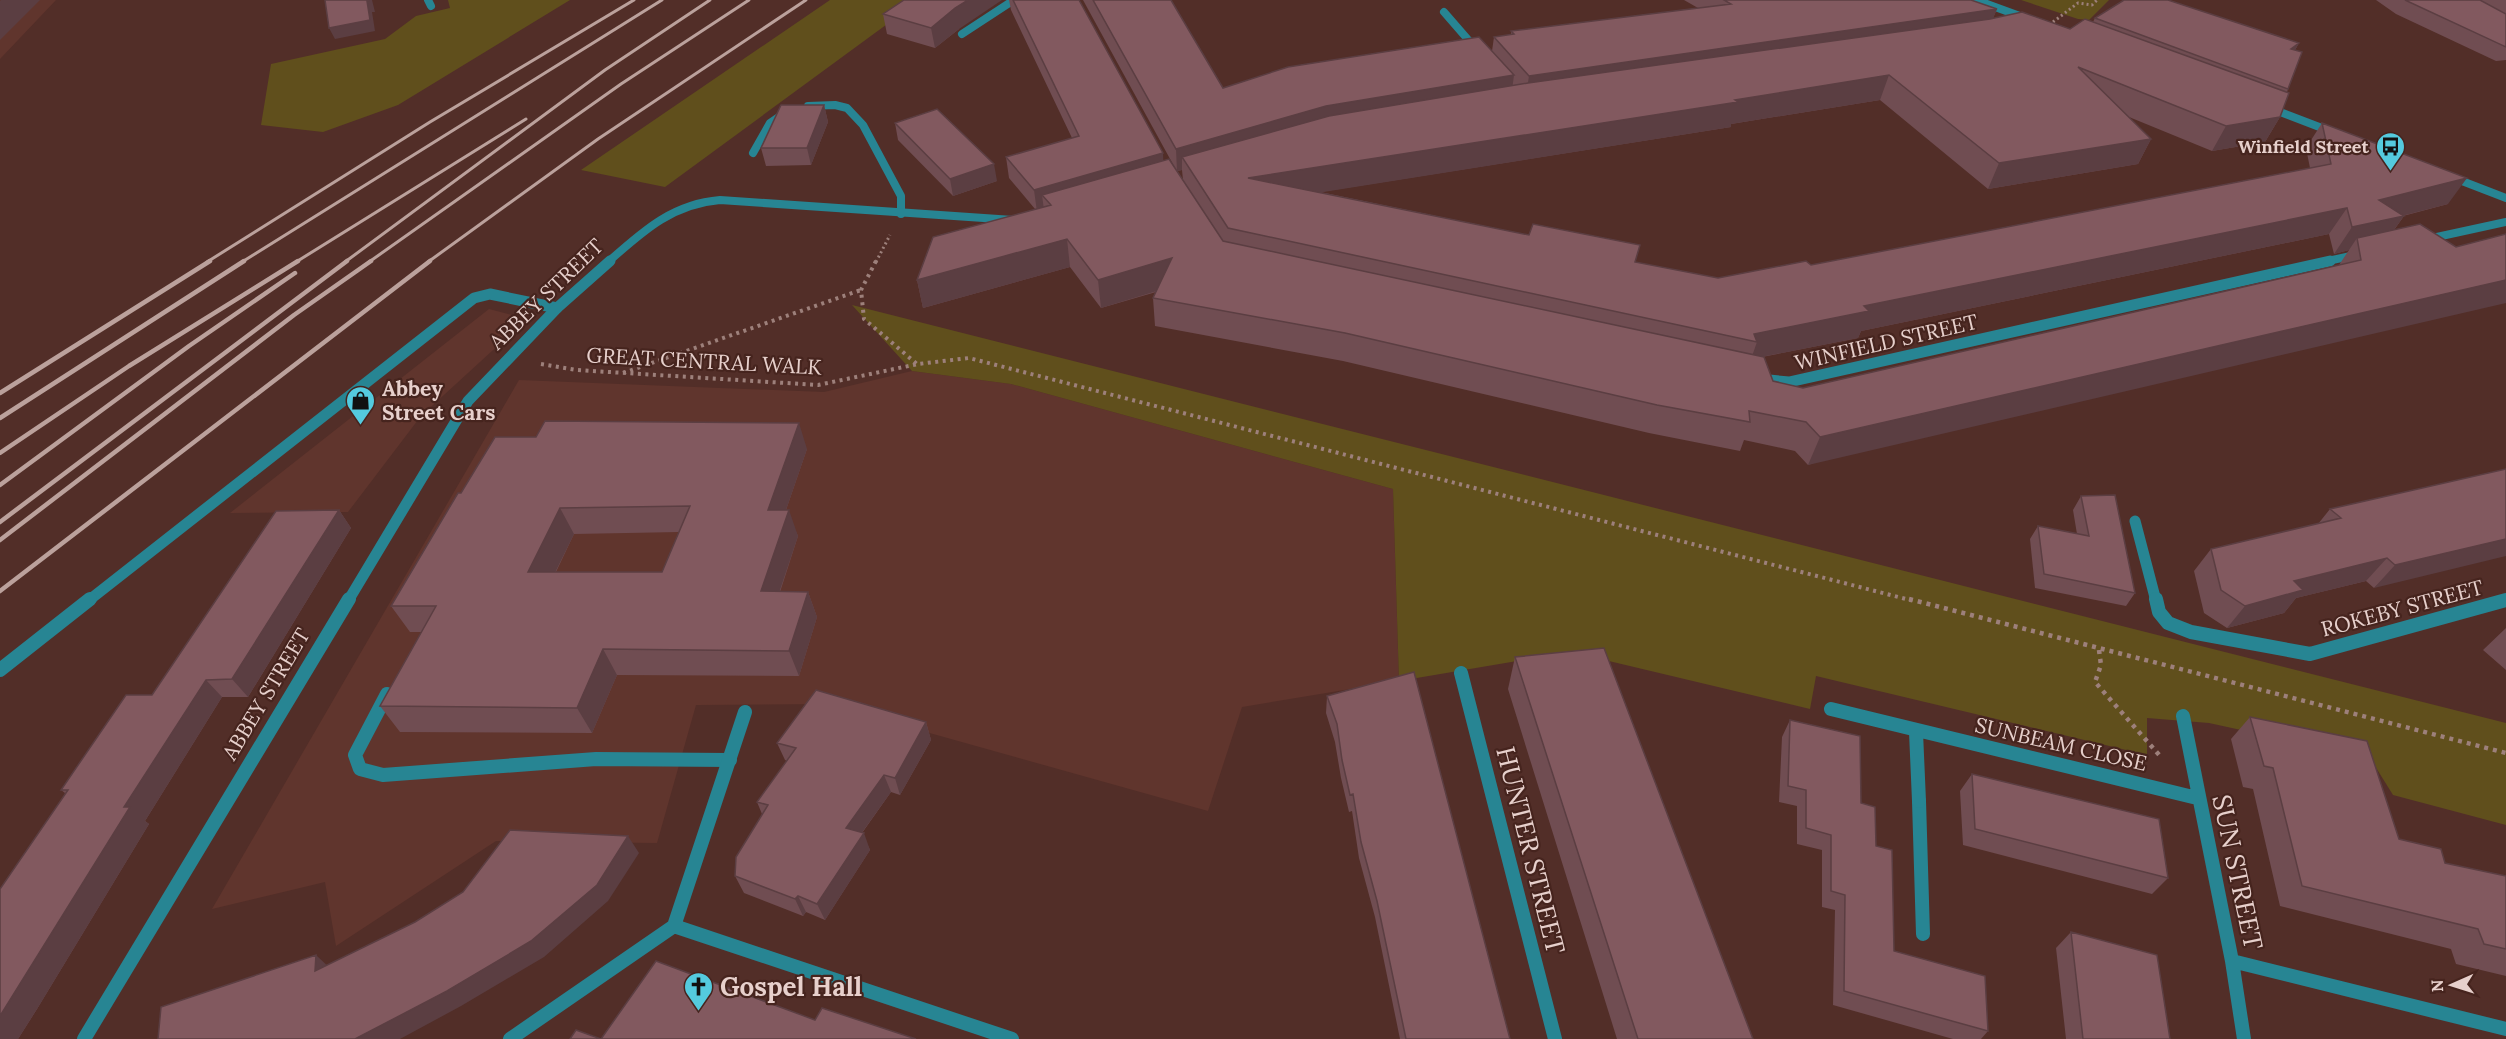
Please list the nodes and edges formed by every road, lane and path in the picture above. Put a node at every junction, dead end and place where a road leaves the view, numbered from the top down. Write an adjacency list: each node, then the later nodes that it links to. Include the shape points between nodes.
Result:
1 (1014, 0): 10 (street)
2 (1976, 0): 7 (street)
3 (2070, 0): 5 (path)
4 (2097, 0): 5 (path, via 2092,4)
5 (2078, 3): 9 (path)
6 (1443, 12): 11 (street)
7 (2029, 19): 8 (street); 9 (street)
8 (2020, 25)
9 (2048, 26)
10 (963, 34)
11 (1487, 61)
12 (2258, 104): 13 (street)
13 (2343, 136)
14 (753, 153): 17 (street, via 770,123 789,111 809,106 847,108 863,125 901,196)
15 (2439, 172): 16 (street)
16 (2506, 198)
17 (901, 214): 18 (street, ABBEY STREET); 22 (path); 23 (street, ABBEY STREET, via 720,200 698,202 667,214 643,231)
18 (1027, 221)
19 (2506, 222): 20 (street)
20 (2414, 242)
21 (2367, 253): 27 (street, WINFIELD STREET, via 1790,382)
22 (861, 291): 25 (path, via 864,319); 26 (path)
23 (557, 308): 24 (street, ABBEY STREET); 31 (street, via 490,294 474,298)
24 (507, 359): 26 (path, GREAT CENTRAL WALK); 45 (street, ABBEY STREET, via 468,401)
25 (918, 364): 26 (path, GREAT CENTRAL WALK, via 818,386); 30 (path, GREAT CENTRAL WALK, via 969,357)
26 (621, 374)
27 (1751, 378)
28 (2135, 521): 29 (street, ROKEBY STREET, via 2158,612 2168,623 2191,632 2310,654)
29 (2506, 600)
30 (2099, 650): 38 (path); 40 (path, via 2101,664 2095,682)
31 (0, 670)
32 (1461, 673): 48 (street, HUNTER STREET)
33 (390, 688): 39 (street, via 355,755 360,770 383,775 596,759)
34 (1831, 709): 37 (street, SUNBEAM CLOSE)
35 (746, 711): 39 (street)
36 (2183, 716): 40 (street, SUN STREET)
37 (1916, 732): 40 (street, SUNBEAM CLOSE); 42 (street)
38 (2506, 753)
39 (730, 760): 41 (street)
40 (2198, 798): 43 (street, SUN STREET)
41 (674, 926): 46 (street); 47 (street)
42 (1923, 934)
43 (2232, 962): 44 (street); 49 (street, SUN STREET)
44 (2506, 1029)
45 (84, 1039)
46 (510, 1039)
47 (1012, 1039)
48 (1555, 1039)
49 (2244, 1039)

